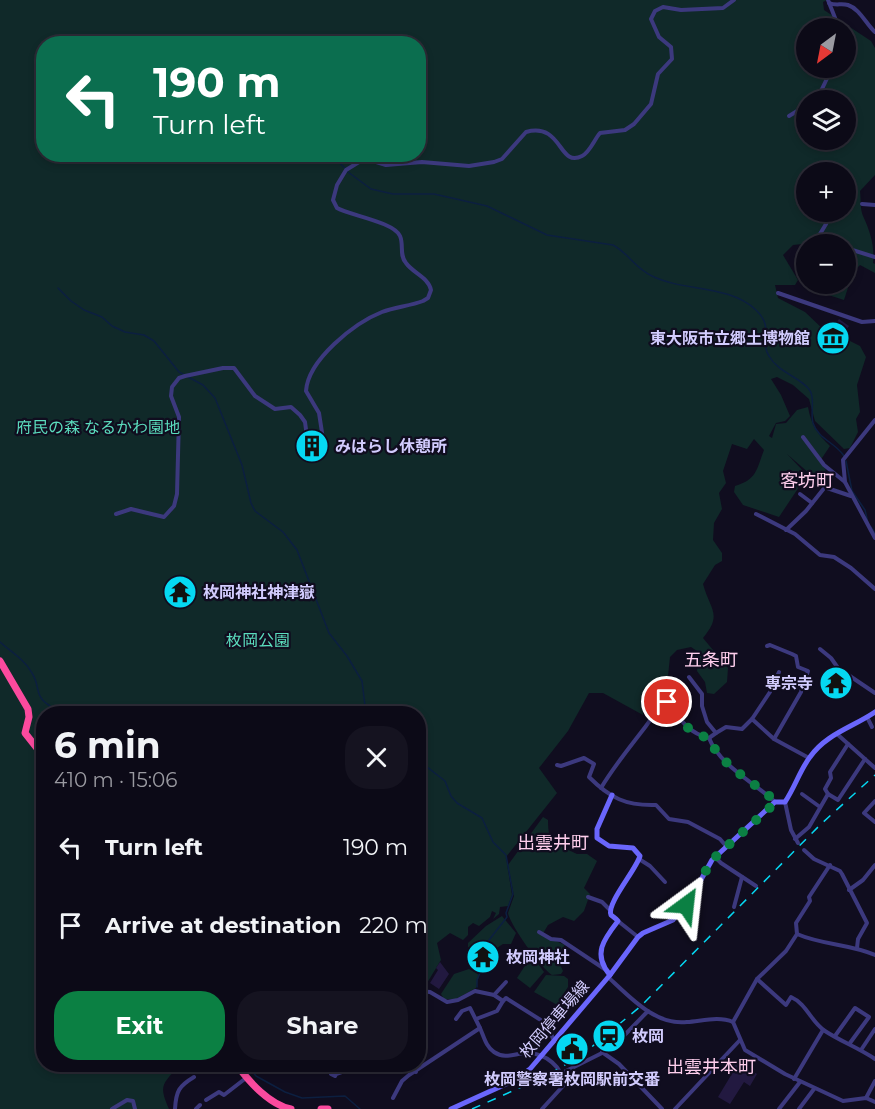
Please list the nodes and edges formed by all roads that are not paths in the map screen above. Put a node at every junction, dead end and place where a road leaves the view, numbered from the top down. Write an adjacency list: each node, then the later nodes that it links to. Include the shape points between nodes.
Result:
1 (734, 0): 9 (street, via 723,8 663,7 655,11 652,24 673,55 658,74 651,104 629,128 600,133 585,154 574,158 564,153 553,135 541,130 522,135 502,159 494,162 469,166)
2 (828, 1): 3 (street); 4 (street, via 856,8)
3 (836, 18)
4 (875, 32)
5 (796, 112): 6 (street)
6 (789, 116)
7 (358, 162): 25 (street, via 346,170 335,189 333,200 337,208 368,218 400,236 405,262 431,290 423,301 381,312 322,355 309,375 306,391 319,414 325,452 322,456 309,452 305,422 300,415 291,407 275,409 255,396 234,368 185,376 175,382 171,393 179,417 174,506 160,518 131,509)
8 (376, 162): 10 (street)
9 (422, 162)
10 (422, 162)
11 (862, 204): 12 (street)
12 (875, 205)
13 (856, 251): 14 (street)
14 (875, 257)
15 (778, 293): 16 (street, via 862,322)
16 (875, 321)
17 (875, 420): 20 (street, via 843,460)
18 (803, 437): 20 (street, via 824,465)
19 (810, 475): 21 (street)
20 (845, 482): 23 (street)
21 (825, 487): 23 (street); 24 (street)
22 (800, 494): 24 (street)
23 (852, 496): 28 (street)
24 (812, 503): 27 (street)
25 (116, 514)
26 (756, 514): 27 (street)
27 (786, 530): 29 (street, via 820,555 834,557 851,568)
28 (875, 538)
29 (875, 589)
30 (767, 646): 43 (street, via 796,656 798,666 808,671 801,692)
31 (820, 649): 35 (street, via 838,668)
32 (0, 661): 45 (highway, via 28,709 25,733)
33 (779, 672): 38 (street)
34 (689, 677): 40 (street, via 702,694 707,722)
35 (875, 693)
36 (875, 712): 37 (street)
37 (867, 717): 39 (street); 41 (street)
38 (752, 719): 40 (street, via 742,729 726,727); 43 (street)
39 (872, 727)
40 (716, 733): 42 (street)
41 (837, 734): 44 (street); 46 (street, via 824,740)
42 (709, 738): 50 (street, via 693,732 676,716 674,703 667,702 654,710); 56 (street, via 734,768)
43 (774, 739): 46 (street)
44 (848, 744): 47 (street); 52 (street, via 830,772 825,789)
45 (36, 747)
46 (809, 758): 54 (street)
47 (865, 759): 49 (street); 52 (street, via 838,800)
48 (557, 765): 50 (street, via 584,758 594,764 589,777)
49 (875, 768)
50 (601, 788): 53 (street)
51 (802, 794): 57 (street)
52 (828, 794): 57 (street)
53 (612, 795): 59 (street, via 629,805 656,806 669,819 688,822); 62 (street, via 597,838 609,846 633,848)
54 (784, 801): 56 (street); 57 (street, via 796,841)
55 (875, 801): 58 (street, via 864,813)
56 (776, 802): 59 (street)
57 (820, 807)
58 (875, 822)
59 (726, 846): 61 (street)
60 (804, 850): 64 (street)
61 (715, 857): 65 (street); 75 (street, via 674,920)
62 (639, 859): 66 (street); 71 (street, via 628,881 620,886)
63 (875, 865): 68 (street)
64 (830, 866): 68 (street, via 840,871); 74 (street, via 796,923)
65 (742, 877): 67 (street); 70 (street)
66 (665, 882)
67 (756, 886)
68 (849, 890): 76 (street, via 867,923)
69 (588, 897): 71 (street)
70 (734, 907)
71 (611, 910): 72 (street)
72 (618, 921): 75 (street); 78 (street, via 601,943 601,958)
73 (539, 932): 78 (street, via 561,940)
74 (797, 934): 76 (street); 79 (street, via 786,951)
75 (638, 937): 78 (street, 枚岡停車場線)
76 (857, 948): 77 (street)
77 (875, 956)
78 (608, 974): 84 (street); 93 (street, 枚岡停車場線)
79 (757, 979): 87 (street); 90 (street, via 786,1005 791,997 799,1001)
80 (506, 982): 82 (street)
81 (426, 992): 82 (street, via 447,1002 475,991)
82 (494, 995): 83 (street)
83 (503, 1001): 86 (street, via 497,1011); 93 (street, via 506,998 547,1024)
84 (648, 1011): 87 (street, via 685,1023 725,1019); 96 (street, via 622,1041)
85 (456, 1019): 86 (street, via 470,1008)
86 (476, 1019): 88 (street)
87 (733, 1022): 92 (street)
88 (480, 1028): 97 (street, via 487,1045 502,1056 528,1053); 99 (street)
89 (875, 1029): 95 (street)
90 (823, 1030): 91 (street); 107 (street)
91 (835, 1036): 94 (street); 94 (street, via 855,1008 869,1017)
92 (740, 1040): 107 (street, via 748,1053); 124 (street)
93 (554, 1042): 97 (street, 枚岡停車場線)
94 (850, 1043): 95 (street)
95 (861, 1050): 98 (street)
96 (602, 1052): 104 (street); 123 (street, via 619,1064)
97 (542, 1057): 104 (street); 121 (street, 枚岡停車場線, via 515,1080)
98 (875, 1059)
99 (426, 1065)
100 (244, 1072): 106 (highway)
101 (330, 1072): 102 (street, via 335,1076)
102 (345, 1072)
103 (416, 1072): 111 (street, via 402,1081)
104 (560, 1074): 122 (street, via 562,1086)
105 (194, 1077): 117 (street, via 176,1092)
106 (247, 1077): 113 (street, via 224,1095 219,1092); 118 (highway, via 262,1093)
107 (794, 1079): 109 (street)
108 (875, 1081): 112 (street)
109 (801, 1082): 110 (street); 125 (street)
110 (814, 1089): 112 (street, via 843,1101); 126 (street)
111 (393, 1098)
112 (866, 1098): 114 (street)
113 (206, 1100)
114 (875, 1102)
115 (111, 1109): 116 (street, via 130,1100)
116 (135, 1109)
117 (175, 1109)
118 (288, 1109)
119 (321, 1109): 120 (highway)
120 (328, 1109)
121 (451, 1109)
122 (542, 1109)
123 (662, 1109)
124 (675, 1109)
125 (779, 1109)
126 (800, 1109)

